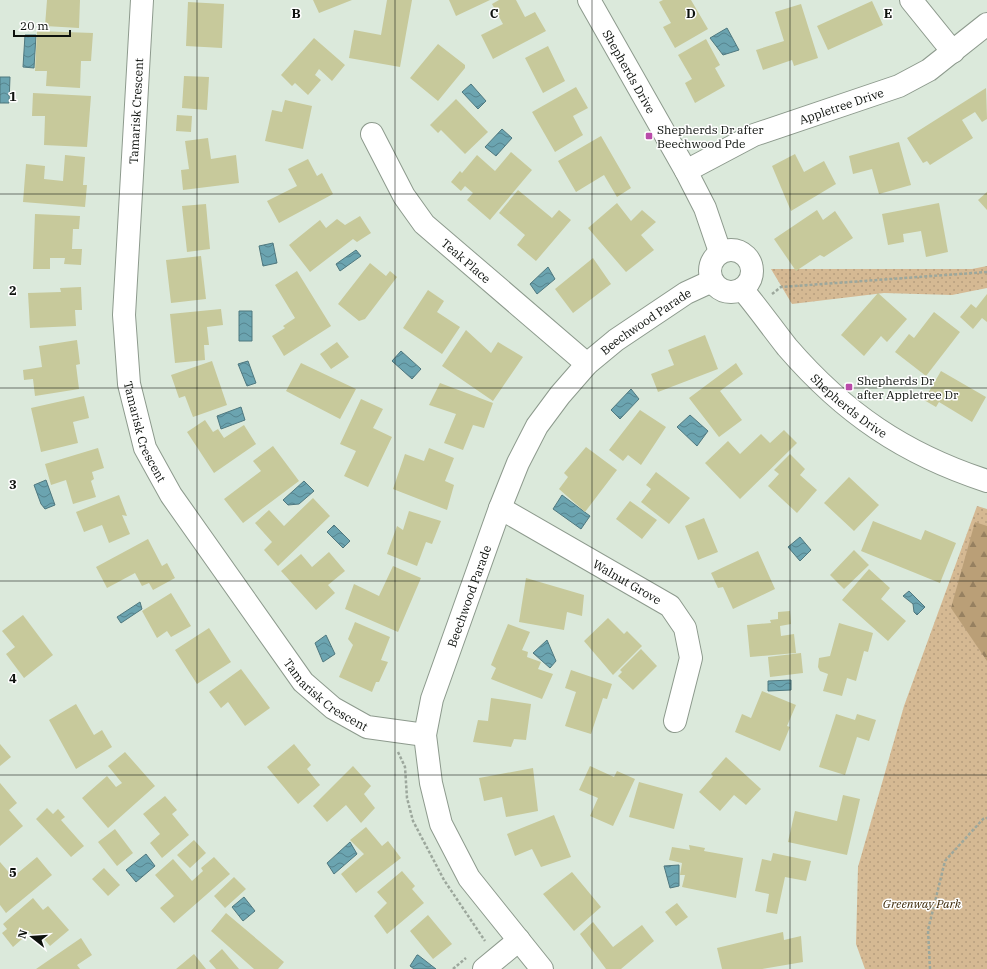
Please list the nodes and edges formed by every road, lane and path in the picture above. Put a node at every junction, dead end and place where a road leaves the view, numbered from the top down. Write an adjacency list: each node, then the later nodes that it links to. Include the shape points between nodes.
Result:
1 (142, 0): 17 (street, Tamarisk Crescent, via 124,315 129,384 145,448 171,495 303,682 333,708 366,727)
2 (589, 0): 7 (street, Shepherds Drive)
3 (911, 0): 5 (street)
4 (987, 24): 5 (street, Appletree Drive)
5 (953, 52): 7 (street, Appletree Drive, via 929,70 899,86 754,135)
6 (372, 134): 13 (street, Teak Place, via 404,196 424,224)
7 (686, 171): 8 (street, Shepherds Drive, via 705,208)
8 (720, 252): 10 (street, via 709,268); 11 (street, via 735,249 748,256 752,270 751,278)
9 (987, 272): 12 (path, via 781,287)
10 (712, 281): 11 (street, via 722,290 735,292); 13 (street, Beechwood Parade, via 686,293 616,340)
11 (742, 289): 12 (street, Shepherds Drive)
12 (756, 307): 14 (street, Shepherds Drive, via 829,391 863,418 914,452)
13 (587, 364): 15 (street, Beechwood Parade, via 537,426 518,463)
14 (987, 481)
15 (500, 508): 16 (street, Walnut Grove, via 670,606 685,628 691,658); 17 (street, Beechwood Parade, via 432,699)
16 (675, 721)
17 (425, 735): 19 (street, Beechwood Parade, via 431,783 441,824 469,878)
18 (987, 818): 22 (path, via 983,819 945,861 928,930)
19 (518, 940): 20 (street); 21 (street, Beechwood Parade)
20 (484, 969)
21 (542, 969)
22 (930, 969)

